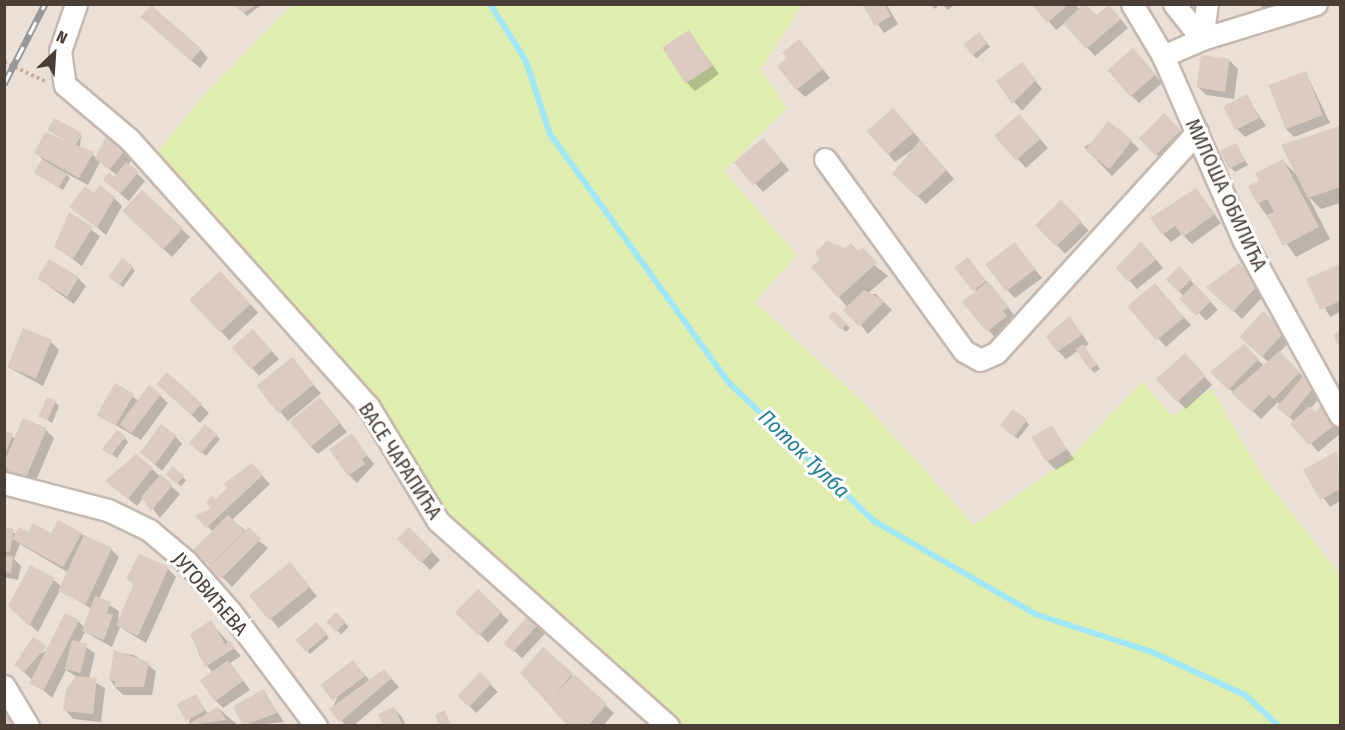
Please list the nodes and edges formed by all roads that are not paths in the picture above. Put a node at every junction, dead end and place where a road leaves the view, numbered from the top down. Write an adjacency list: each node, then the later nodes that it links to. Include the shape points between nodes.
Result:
1 (76, 4): 15 (street, ВАСЕ ЧАРАПИЋА, via 60,65 65,85 138,148 368,406 443,527)
2 (1132, 4): 7 (street, МИЛОША ОБИЛИЋА)
3 (1174, 4): 6 (street)
4 (1207, 4): 6 (street)
5 (1316, 4): 6 (street)
6 (1202, 39): 7 (street)
7 (1163, 56): 8 (street, МИЛОША ОБИЛИЋА)
8 (1197, 132): 9 (street, via 996,353 980,360 964,351); 10 (street, МИЛОША ОБИЛИЋА, via 1244,241)
9 (825, 159)
10 (1341, 415)
11 (4, 483): 14 (street, ЈУГОВИЋЕВА, via 108,510 149,530 186,561 230,611)
12 (4, 686): 13 (street)
13 (27, 726)
14 (316, 726)
15 (668, 726)

